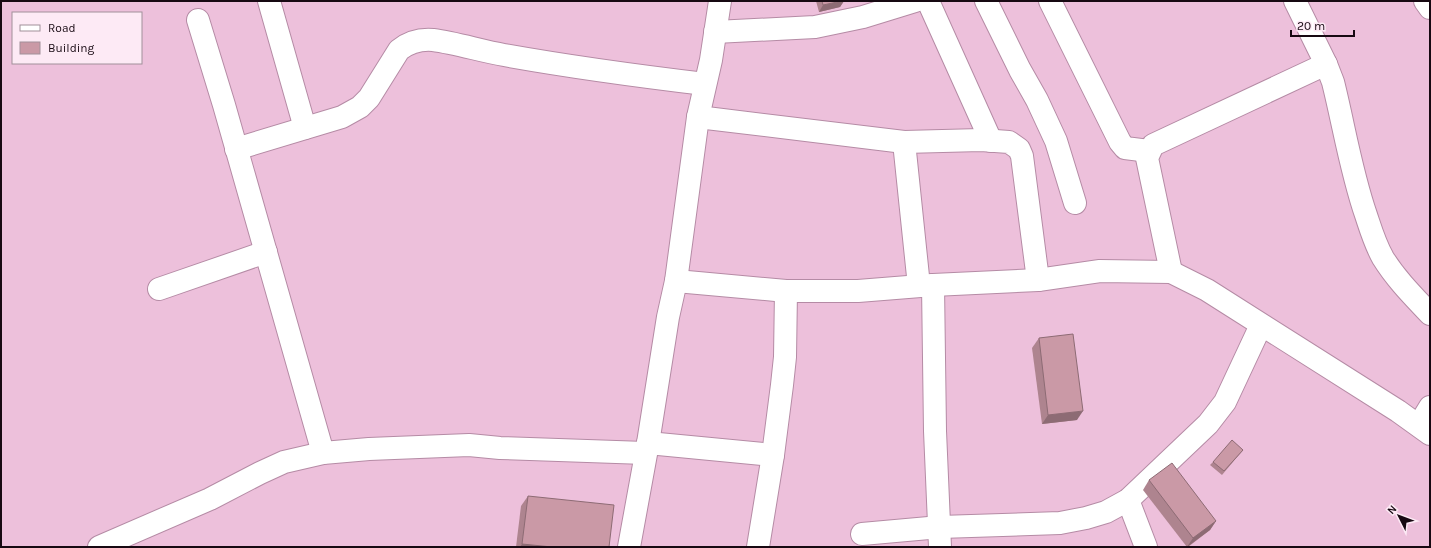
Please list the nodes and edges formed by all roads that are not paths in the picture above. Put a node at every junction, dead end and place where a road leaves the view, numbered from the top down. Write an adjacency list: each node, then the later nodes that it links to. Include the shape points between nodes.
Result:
1 (269, 1): 15 (street)
2 (720, 1): 11 (street)
3 (915, 1): 11 (street, via 863,17 815,27)
4 (928, 1): 16 (street)
5 (986, 1): 20 (street, via 1056,141)
6 (1050, 1): 19 (street, via 1120,142 1125,148)
7 (1295, 1): 12 (street)
8 (1425, 1): 9 (street)
9 (1430, 8)
10 (198, 20): 18 (street)
11 (715, 32): 13 (street)
12 (1326, 64): 19 (street, via 1153,145); 28 (street, via 1333,82 1359,196 1374,238 1383,257 1406,290)
13 (705, 84): 14 (street); 15 (street, via 610,72 420,40 406,44 399,50 360,107 342,117)
14 (698, 117): 17 (street); 24 (street)
15 (305, 128): 18 (street)
16 (991, 141): 17 (street); 23 (street, via 1009,142 1019,149 1022,156)
17 (904, 142): 25 (street)
18 (236, 149): 21 (street)
19 (1149, 152): 22 (street, via 1147,158)
20 (1075, 203)
21 (266, 252): 26 (street); 33 (street)
22 (1171, 272): 23 (street, via 1100,271); 29 (street, via 1207,290)
23 (1038, 280): 25 (street)
24 (676, 281): 27 (street); 32 (street)
25 (926, 286): 27 (street, via 858,291); 37 (street)
26 (159, 289)
27 (786, 291): 34 (street, via 785,357)
28 (1430, 314)
29 (1261, 325): 31 (street); 35 (street, via 1235,383 1217,413)
30 (1430, 407): 31 (street)
31 (1424, 430)
32 (646, 448): 33 (street, via 500,448 469,445); 34 (street); 39 (street)
33 (323, 453): 38 (street, via 284,462 210,499)
34 (773, 455): 40 (street)
35 (1128, 500): 37 (street, via 1106,512 1086,518); 41 (street)
36 (862, 534): 37 (street)
37 (940, 537)
38 (99, 547)
39 (629, 547)
40 (758, 547)
41 (1146, 547)

